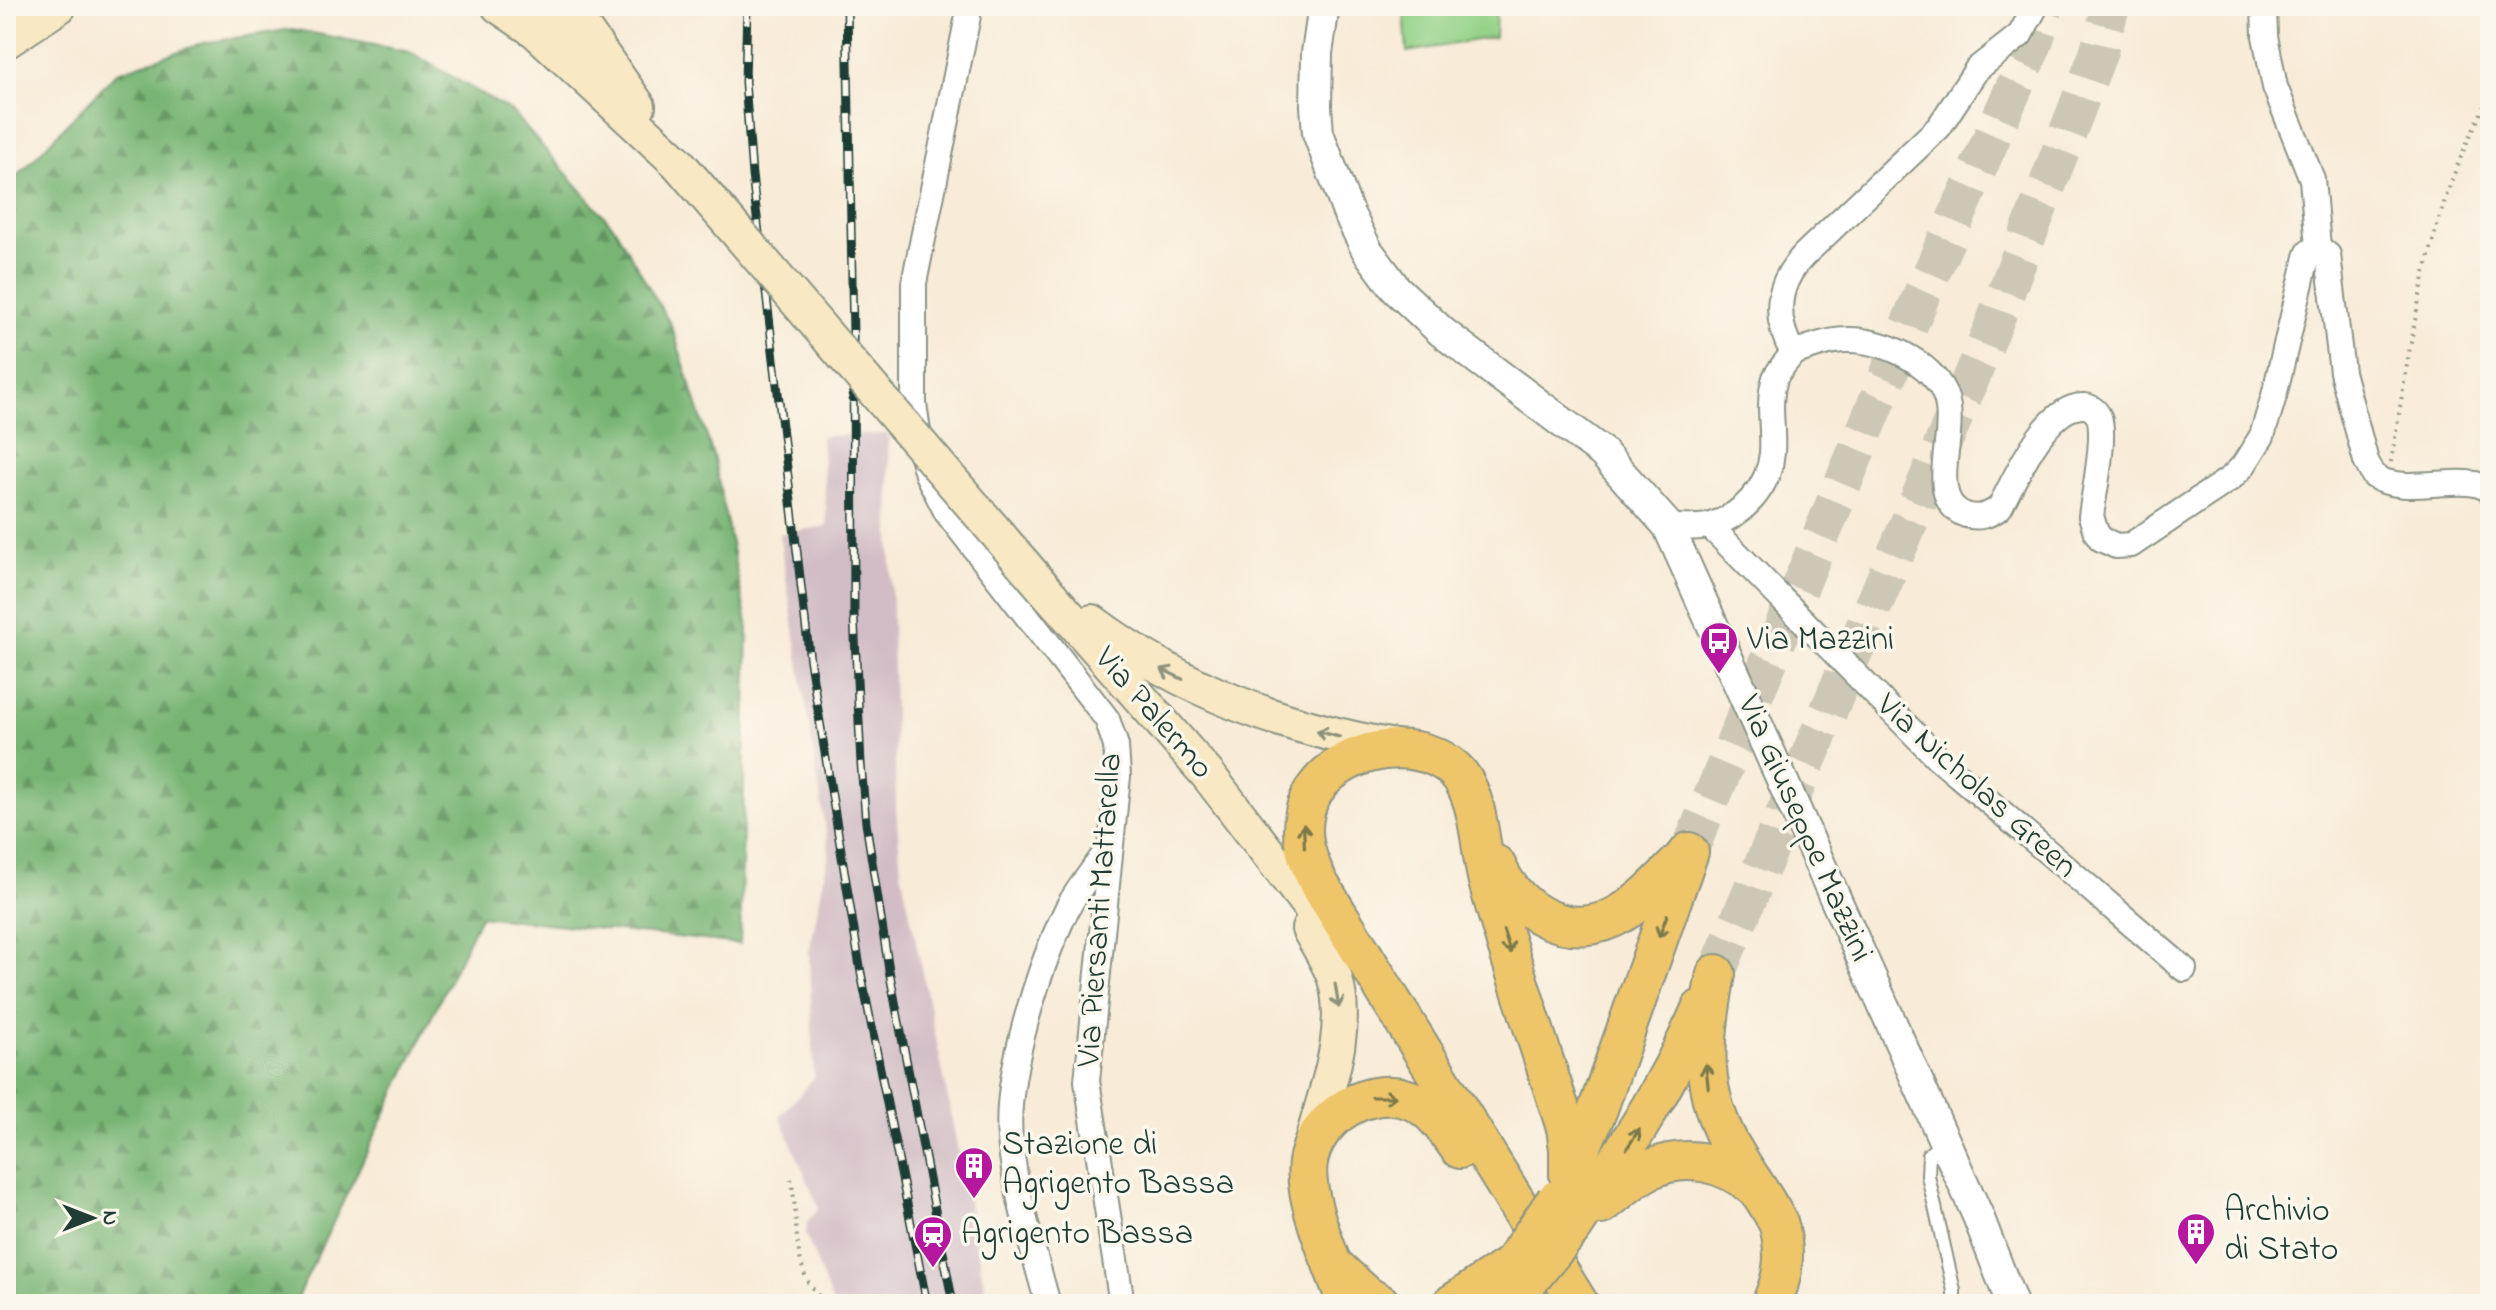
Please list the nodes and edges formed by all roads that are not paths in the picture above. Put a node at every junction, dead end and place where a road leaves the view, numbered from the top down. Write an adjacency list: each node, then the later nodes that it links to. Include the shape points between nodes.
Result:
1 (59, 6): 9 (main road)
2 (499, 6): 10 (main road, via 536,31)
3 (544, 6): 10 (main road)
4 (568, 6): 10 (main road)
5 (970, 6): 20 (street, Via Piersanti Mattarella, via 914,283 917,430 927,474 947,513 1113,731 1118,760)
6 (1324, 6): 14 (street, Via Giuseppe Mazzini, via 1317,53 1318,133 1367,250 1396,289 1442,332 1603,453)
7 (2036, 6): 12 (street, via 2020,35 1977,69 1939,127 1788,275 1779,313)
8 (2264, 6): 11 (street, via 2275,87 2312,179)
9 (6, 41)
10 (677, 162): 16 (main road, Via Palermo, bridge)
11 (2318, 247): 12 (street, via 2307,257 2274,396 2253,452 2231,478 2131,545 2101,539 2092,524 2100,421 2091,408 2073,409 2039,435 2000,507 1990,515 1972,517 1955,508 1945,493 1948,403 1922,367 1882,346 1856,340 1836,340); 13 (street, via 2328,255 2342,372 2374,476 2388,484 2478,484)
12 (1793, 353): 15 (street, via 1776,376 1770,406 1772,452 1764,480 1741,511)
13 (2490, 491)
14 (1668, 526): 15 (street); 24 (street, Via Giuseppe Mazzini)
15 (1710, 526): 21 (street, Via Nicholas Green, via 1938,758)
16 (1043, 587): 17 (main road, one-way to 16, via 1326,734 1243,707 1157,667); 19 (main road, Via Palermo)
17 (1404, 749): 18 (main road, via 1422,752 1455,771 1468,788); 22 (main road, one-way to 17, via 1318,882 1303,834 1305,811 1316,788 1333,772 1352,759)
18 (1474, 812): 27 (main road, one-way to 27, via 1488,882 1566,1128 1569,1149); 27 (main road, one-way to 27, via 1508,889 1543,918 1567,924 1620,915 1689,852 1598,1109)
19 (1249, 829): 22 (main road, Via Palermo); 25 (main road, one-way to 25, via 1320,947 1340,1010)
20 (1111, 846): 29 (street, via 1068,907 1044,964 1009,1106 1018,1186); 30 (street, Via Piersanti Mattarella, via 1087,1081)
21 (2184, 969)
22 (1421, 1050): 23 (main road, Via Palermo)
23 (1471, 1129): 27 (main road, Via Palermo); 37 (main road, via 1534,1188)
24 (1944, 1142): 39 (lane, via 1929,1154 1928,1176); 40 (street, Via Giuseppe Mazzini)
25 (1308, 1159): 27 (main road, one-way to 27, via 1339,1111 1369,1098 1409,1100 1429,1111); 28 (main road, via 1309,1191)
26 (1763, 1196): 27 (main road, via 1727,1169 1701,1161 1675,1162 1640,1175); 27 (main road, via 1712,1107 1705,1051 1716,974 1637,1134); 38 (main road, via 1779,1225 1784,1253)
27 (1538, 1250): 33 (main road); 34 (main road); 35 (main road); 36 (main road, Via Palermo)
28 (1334, 1266): 31 (main road); 32 (main road)
29 (1047, 1301)
30 (1122, 1304)
31 (1347, 1304)
32 (1381, 1304)
33 (1452, 1304)
34 (1483, 1304)
35 (1568, 1304)
36 (1579, 1304)
37 (1603, 1304)
38 (1771, 1304)
39 (1954, 1304)
40 (2012, 1304)

